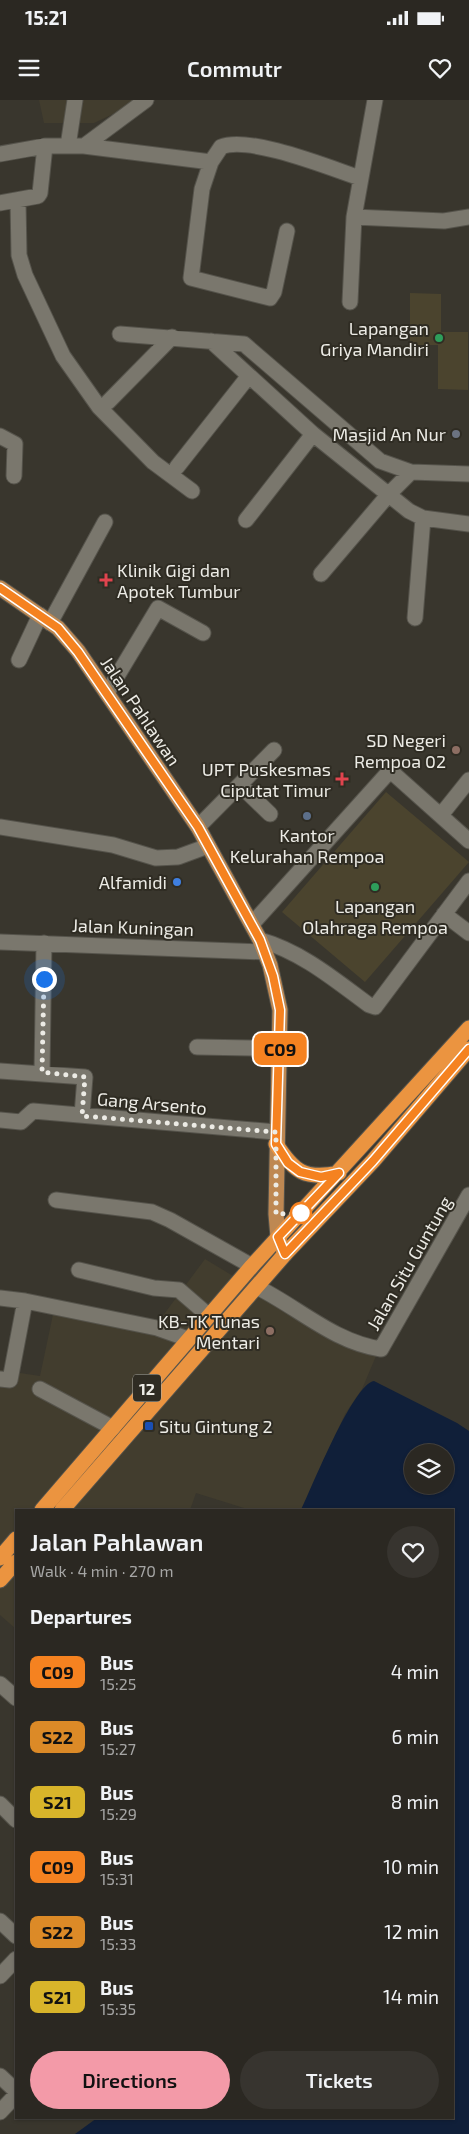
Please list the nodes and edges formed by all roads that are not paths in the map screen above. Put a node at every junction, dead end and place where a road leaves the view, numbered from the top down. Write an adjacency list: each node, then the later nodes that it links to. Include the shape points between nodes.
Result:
1 (75, 100): 5 (street)
2 (146, 100): 5 (street)
3 (375, 100): 8 (street)
4 (45, 146): 5 (street); 6 (street); 9 (street, via 40,193)
5 (76, 146): 7 (street)
6 (0, 154)
7 (211, 162): 8 (street, via 221,147 243,144); 13 (street, via 202,189 191,278 270,298)
8 (360, 178): 11 (street)
9 (18, 201): 10 (street); 26 (street, via 19,255 63,356 99,407 153,462)
10 (0, 203)
11 (354, 217): 12 (street, via 450,221); 14 (street)
12 (469, 217)
13 (287, 231)
14 (350, 302)
15 (120, 334): 16 (street)
16 (172, 337): 17 (street); 19 (street)
17 (211, 341): 18 (street); 23 (street, via 244,344 372,455 388,466)
18 (248, 377): 20 (street); 22 (street)
19 (108, 402)
20 (313, 434): 27 (street); 29 (street)
21 (0, 436): 25 (street, via 15,444)
22 (177, 466)
23 (411, 472): 24 (street); 27 (street)
24 (469, 474)
25 (14, 476)
26 (192, 491)
27 (389, 494): 28 (street, via 408,511); 32 (street)
28 (423, 518): 31 (street); 34 (street)
29 (246, 520)
30 (105, 522): 35 (street)
31 (469, 524)
32 (321, 574)
33 (0, 588): 35 (main road, Jalan Pahlawan)
34 (415, 618)
35 (45, 619): 37 (street); 38 (main road, Jalan Pahlawan, via 78,652)
36 (203, 633): 38 (street, via 158,608)
37 (20, 660)
38 (108, 693): 45 (main road, Jalan Pahlawan)
39 (274, 750): 41 (street)
40 (469, 780): 43 (street)
41 (240, 785): 42 (street); 45 (street)
42 (270, 814)
43 (441, 815): 46 (street); 50 (street, via 394,774 387,774)
44 (0, 827): 47 (street, via 113,845 156,858 178,857)
45 (198, 827): 47 (main road, Jalan Pahlawan)
46 (469, 841)
47 (208, 846): 50 (main road, Jalan Pahlawan)
48 (469, 881): 49 (street)
49 (444, 914): 51 (street); 54 (street, Jalan Kuningan, via 375,1007 314,964 278,945)
50 (252, 924): 54 (main road, Jalan Pahlawan)
51 (469, 933)
52 (0, 942): 53 (street, Jalan Kuningan)
53 (44, 943): 54 (street, Jalan Kuningan); 60 (street)
54 (263, 946): 56 (main road, Jalan Pahlawan, via 276,987)
55 (469, 1028): 64 (highway, 12)
56 (280, 1042): 57 (street, via 251,1048); 63 (main road, Jalan Pahlawan)
57 (197, 1047)
58 (469, 1049): 68 (highway, 12, via 373,1161)
59 (0, 1070): 60 (street)
60 (42, 1072): 61 (street, via 85,1077)
61 (82, 1116): 62 (street, Gang Arsento, via 33,1111 21,1122); 63 (street, Gang Arsento)
62 (0, 1120)
63 (276, 1138): 64 (highway, via 288,1163 300,1172 321,1177); 67 (main road, Jalan Pahlawan)
64 (339, 1173): 67 (highway, 12)
65 (469, 1195): 71 (street, Jalan Situ Guntung, via 382,1349 340,1337)
66 (56, 1200): 69 (street, via 152,1212)
67 (278, 1237): 68 (main road, Jalan Pahlawan); 69 (highway, 12)
68 (285, 1254): 71 (highway, 12)
69 (252, 1266): 74 (highway, 12)
70 (79, 1270): 74 (street, via 154,1288 179,1290)
71 (257, 1287): 80 (highway, 12)
72 (0, 1298): 73 (street)
73 (25, 1301): 75 (street, via 157,1328); 76 (street, via 10,1380)
74 (209, 1316): 75 (highway, 12)
75 (188, 1339): 78 (highway, 12)
76 (0, 1379)
77 (40, 1389): 78 (street)
78 (113, 1428): 79 (highway, 12)
79 (43, 1509)
80 (63, 1509)
81 (15, 1540): 82 (highway)
82 (0, 1558)
83 (15, 1563): 84 (highway)
84 (0, 1580)
85 (0, 1684): 86 (street)
86 (15, 1697)
87 (0, 1804): 88 (street)
88 (15, 1819)
89 (0, 1921): 90 (street)
90 (15, 1935)
91 (15, 1960): 92 (street)
92 (0, 1976)
93 (0, 2076): 94 (street)
94 (15, 2092)
95 (15, 2094): 96 (street)
96 (0, 2112)

